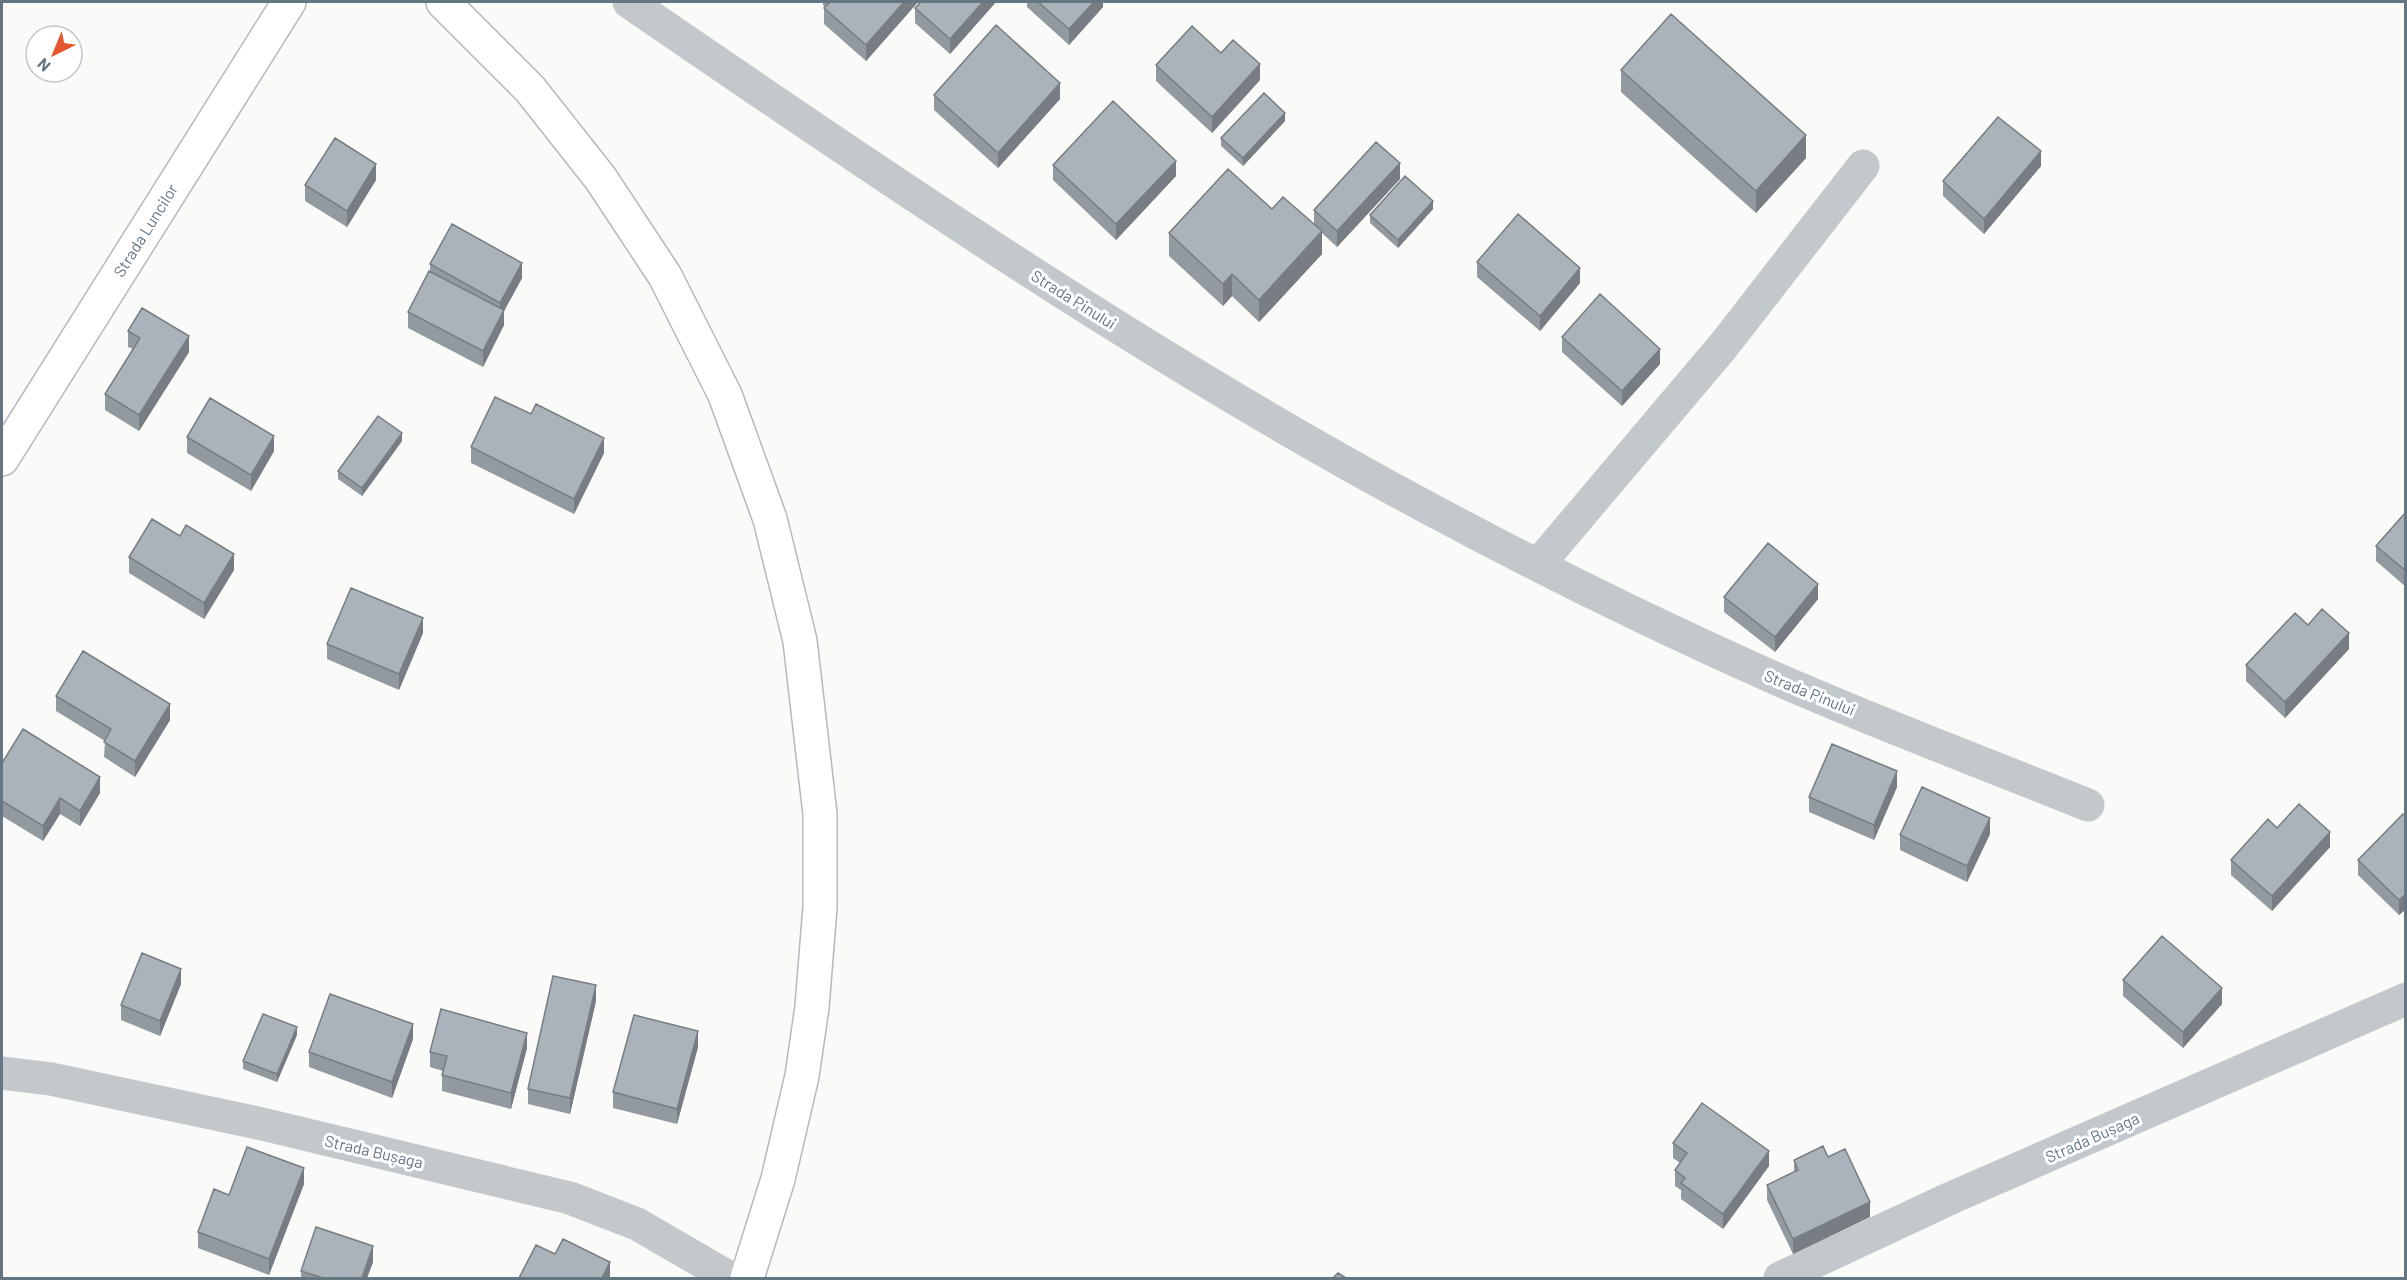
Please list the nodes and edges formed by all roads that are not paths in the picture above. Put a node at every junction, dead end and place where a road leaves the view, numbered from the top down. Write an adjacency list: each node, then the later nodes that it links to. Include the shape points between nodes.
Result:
1 (289, 2): 5 (main road, Strada Luncilor)
2 (443, 2): 11 (main road, via 530,89 601,179 665,276 725,394 770,519 800,641 820,814 820,907 812,1006 802,1076 778,1179)
3 (629, 2): 6 (street, Strada Pinului, via 1072,298 1253,410)
4 (1863, 166): 6 (street, via 1724,345)
5 (2, 459)
6 (1538, 565): 7 (street, Strada Pinului, via 1765,674)
7 (2088, 805)
8 (2406, 999): 12 (street, Strada Bușaga, via 1951,1198)
9 (2, 1073): 10 (street, Strada Bușaga, via 51,1078 570,1198 636,1224)
10 (730, 1278)
11 (747, 1278)
12 (1780, 1278)

